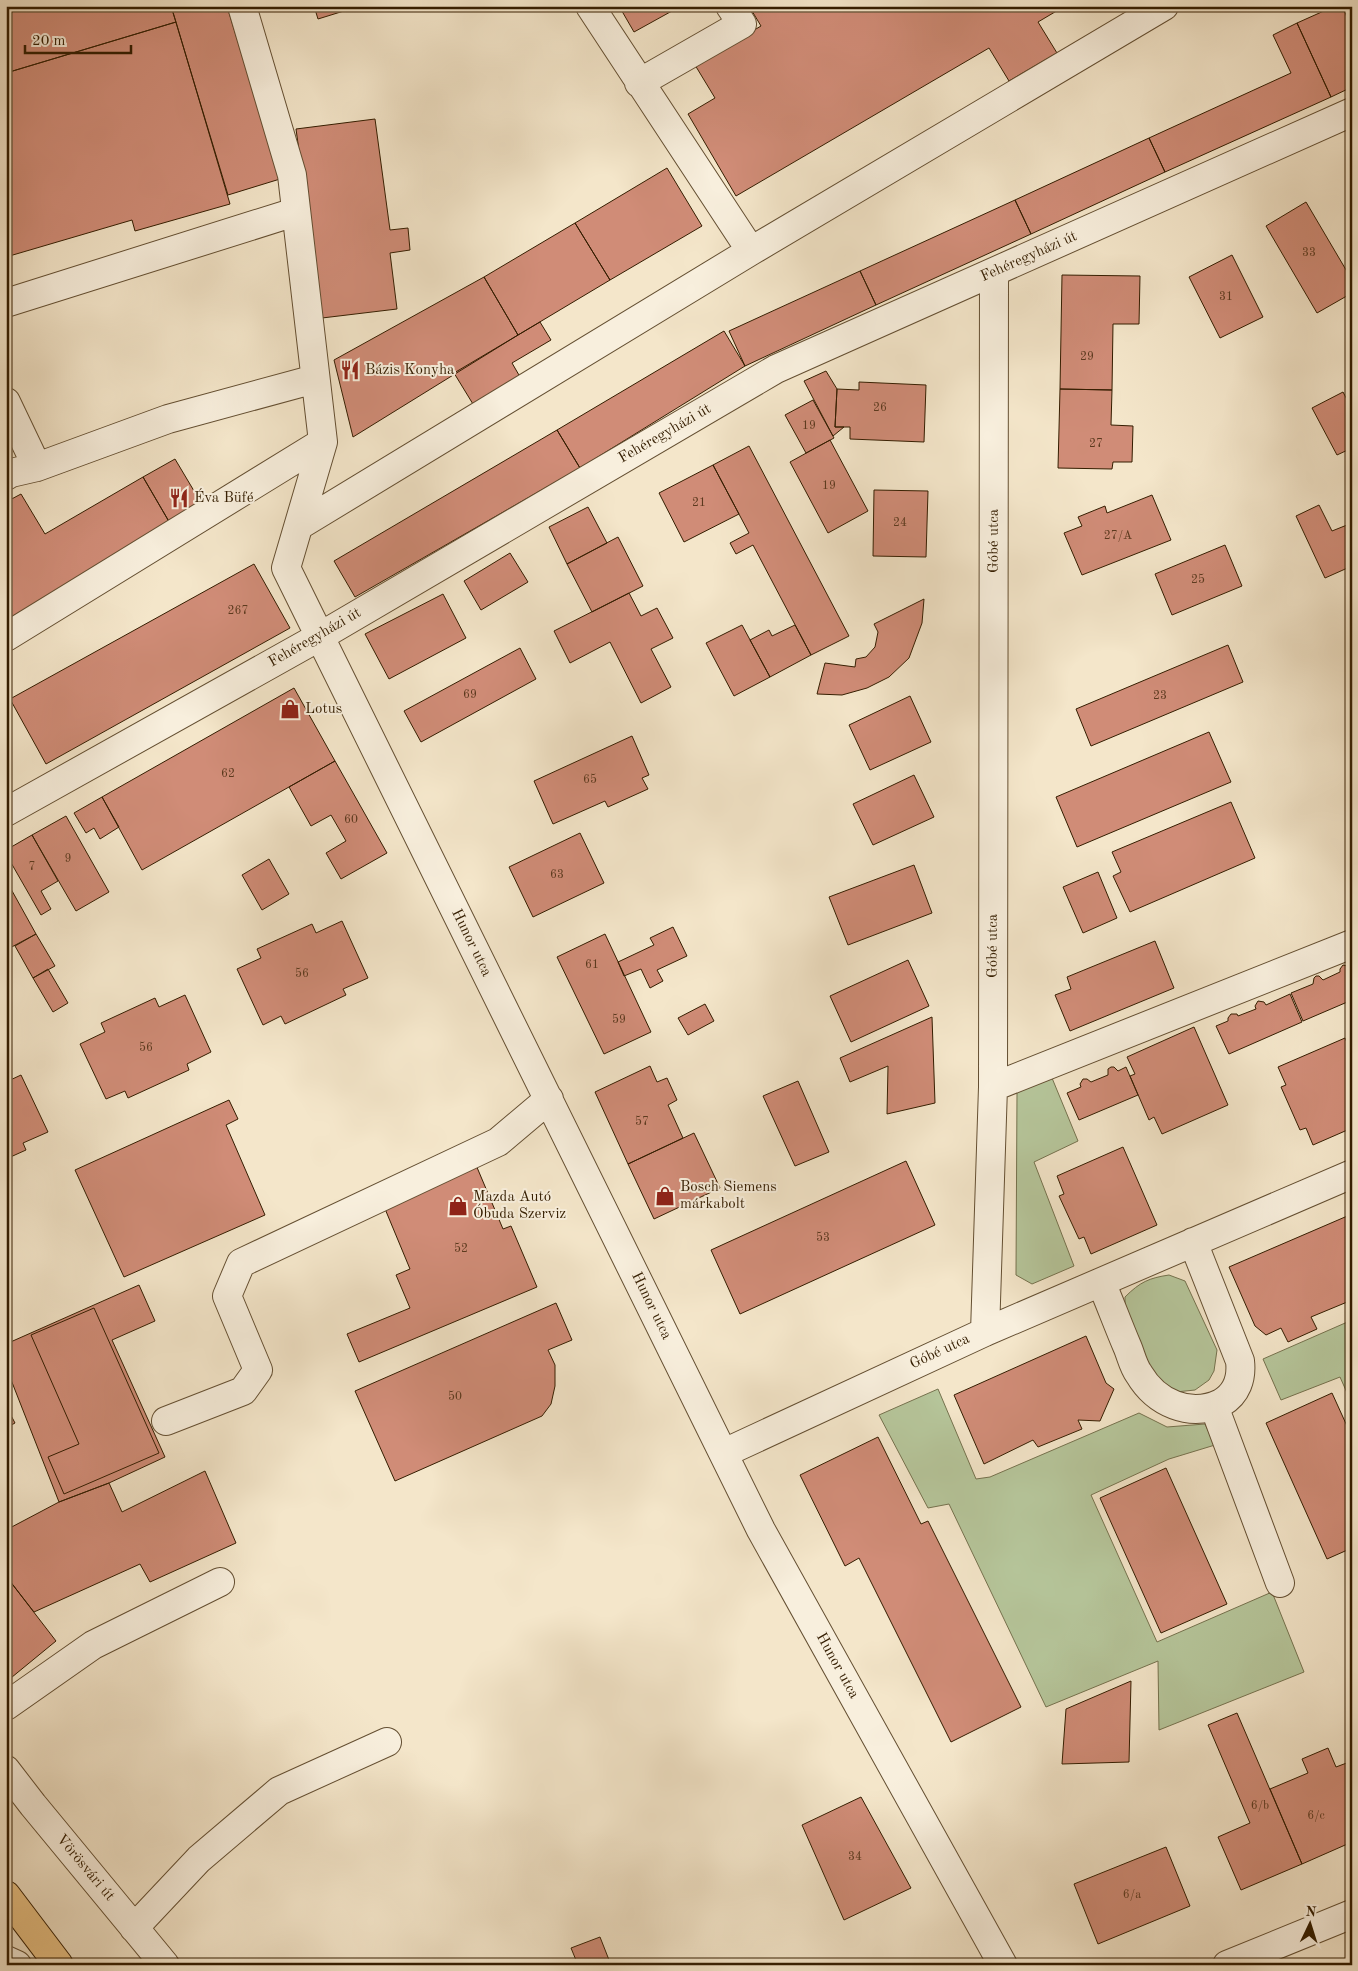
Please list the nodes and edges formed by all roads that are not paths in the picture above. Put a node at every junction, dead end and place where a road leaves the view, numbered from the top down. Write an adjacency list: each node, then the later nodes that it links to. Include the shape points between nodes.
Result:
1 (242, 6): 7 (street, via 292,175)
2 (590, 6): 5 (street)
3 (730, 6): 5 (street, via 742,24)
4 (1148, 11): 8 (street)
5 (639, 83): 8 (street)
6 (1352, 112): 9 (street, Fehéregyházi út)
7 (295, 212): 10 (street); 11 (street)
8 (751, 251): 16 (street)
9 (994, 273): 18 (street, Fehéregyházi út, via 776,370); 21 (street, Góbé utca)
10 (6, 304)
11 (315, 379): 13 (street); 14 (street, via 168,419)
12 (6, 402): 14 (street)
13 (323, 442): 16 (street, Hunor utca); 17 (street)
14 (37, 468): 15 (street)
15 (6, 476)
16 (300, 525): 18 (street, Hunor utca, via 286,568)
17 (6, 637)
18 (319, 637): 19 (street, Fehéregyházi út); 22 (street, Hunor utca)
19 (6, 812)
20 (1352, 944): 21 (street)
21 (993, 1087): 26 (street, Góbé utca)
22 (549, 1100): 28 (street, via 498,1142 241,1262 227,1296 258,1370 243,1391); 29 (street, Hunor utca)
23 (1352, 1174): 24 (street)
24 (1193, 1242): 25 (street); 27 (street, via 1234,1343 1241,1373 1239,1384 1232,1393)
25 (1101, 1282): 26 (street); 27 (street, via 1138,1374 1150,1388 1160,1398 1179,1408)
26 (985, 1332): 29 (street, Góbé utca)
27 (1214, 1406): 31 (street)
28 (166, 1420)
29 (724, 1453): 42 (street, Hunor utca, via 761,1530)
30 (220, 1582): 32 (street, via 93,1645)
31 (1280, 1583)
32 (6, 1706)
33 (387, 1742): 37 (street, via 279,1791 199,1859)
34 (6, 1770): 37 (street, Vörösvári út)
35 (6, 1895): 40 (main road)
36 (1352, 1914): 43 (street)
37 (134, 1928): 41 (street, Vörösvári út)
38 (6, 1960): 39 (street)
39 (17, 1965)
40 (60, 1965)
41 (165, 1965)
42 (1004, 1965)
43 (1228, 1965)

